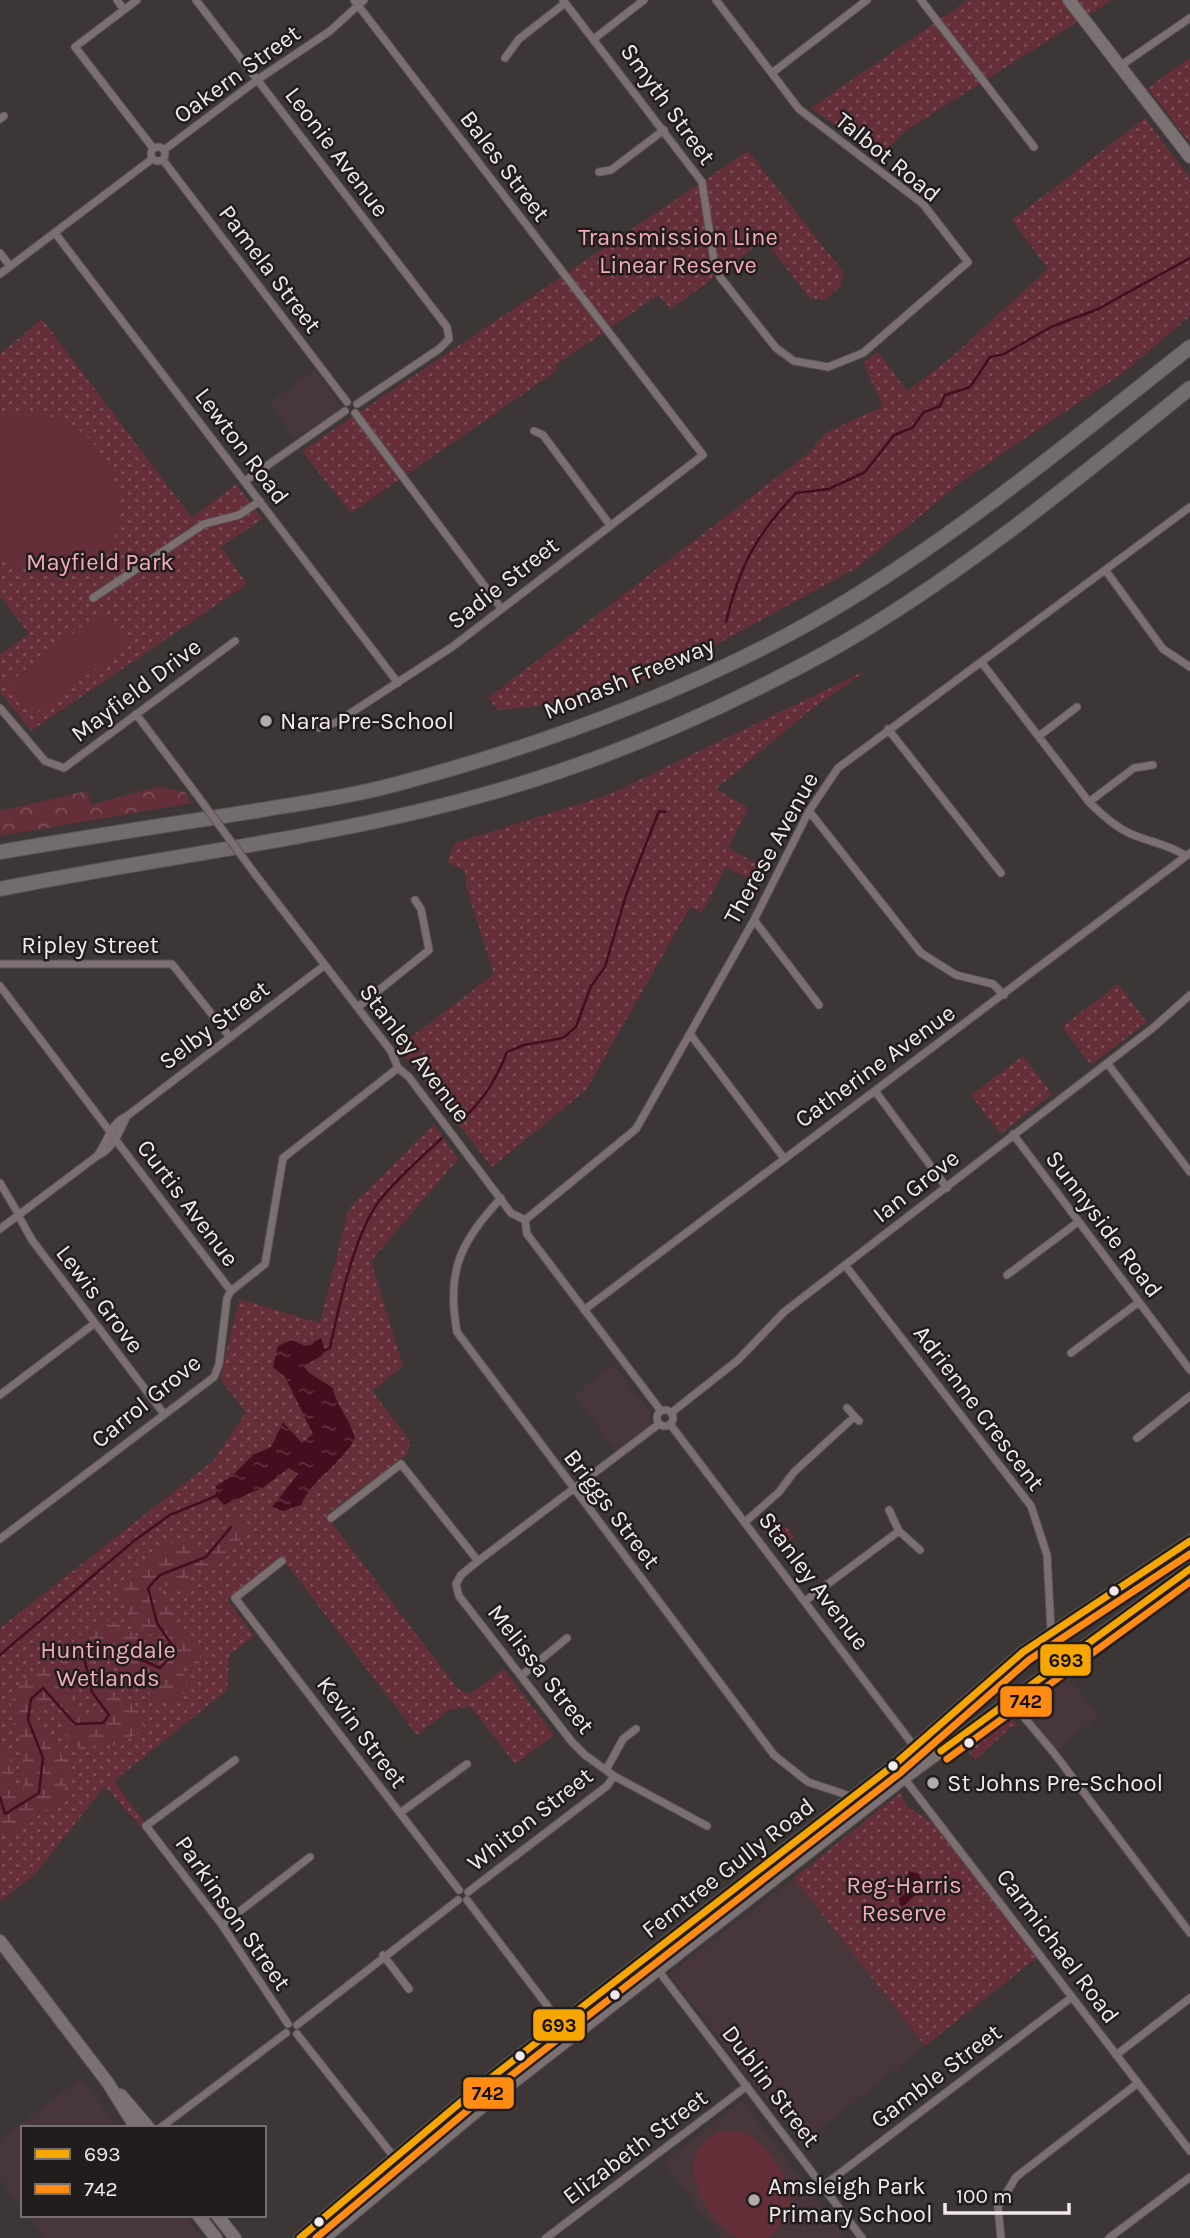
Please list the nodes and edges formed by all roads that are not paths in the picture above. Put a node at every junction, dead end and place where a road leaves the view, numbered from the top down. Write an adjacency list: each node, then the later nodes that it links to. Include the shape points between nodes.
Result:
1 (117, 0): 11 (street)
2 (137, 0): 11 (street)
3 (196, 0): 17 (street, Leonie Avenue)
4 (644, 0): 13 (street)
5 (716, 0): 16 (street, Talbot Road)
6 (867, 0): 16 (street)
7 (921, 0): 19 (street)
8 (1069, 0): 15 (main road)
9 (564, 1): 13 (street, Smyth Street); 14 (street, via 519,39)
10 (359, 2): 17 (street, Oakern Street, via 330,31); 40 (street, Bales Street)
11 (124, 10): 20 (street, via 75,47)
12 (1190, 18): 15 (street)
13 (595, 38): 18 (street, Smyth Street)
14 (505, 58)
15 (1119, 66): 22 (main road)
16 (772, 73): 30 (street, Talbot Road, via 799,109 923,204 968,262)
17 (257, 80): 21 (street, Oakern Street); 36 (street, Leonie Avenue, via 447,327 449,339 439,349)
18 (664, 130): 25 (street, via 611,170); 30 (street, Smyth Street, via 702,182 720,277 776,348 794,361 828,367 863,352)
19 (1034, 147)
20 (153, 148): 21 (street); 23 (street)
21 (164, 150): 24 (street)
22 (1190, 157)
23 (152, 159): 24 (street); 26 (street)
24 (163, 160): 35 (street, Pamela Street)
25 (599, 172)
26 (55, 233): 28 (street); 41 (street, Lewton Road)
27 (0, 253): 28 (street)
28 (10, 266): 29 (street)
29 (0, 274)
30 (888, 332)
31 (1190, 341): 33 (highway)
32 (1190, 346): 33 (highway, Monash Freeway)
33 (1150, 379): 61 (highway, Monash Freeway, via 927,549 850,600 715,669 586,724 403,783)
34 (1186, 392): 64 (highway, via 956,569 829,651 704,715 576,766 430,809)
35 (346, 402): 36 (street); 37 (street)
36 (357, 404): 38 (street)
37 (345, 411): 38 (street); 41 (street)
38 (355, 413): 47 (street)
39 (534, 431): 44 (street, via 542,435)
40 (703, 455): 44 (street, Sadie Street)
41 (245, 481): 42 (street, Lewton Road)
42 (260, 501): 46 (street, via 239,515 197,528); 51 (street, Lewton Road)
43 (1190, 507): 45 (street, Therese Avenue)
44 (610, 525): 47 (street, Sadie Street)
45 (1106, 571): 49 (street, Therese Avenue); 50 (street, via 1163,649)
46 (93, 598)
47 (501, 608): 51 (street, Sadie Street)
48 (235, 641): 54 (street, Mayfield Drive)
49 (982, 663): 56 (street, Therese Avenue); 57 (street)
50 (1190, 667)
51 (398, 683): 55 (street, Sadie Street, via 337,722)
52 (1077, 707): 57 (street)
53 (0, 708): 54 (street, Mayfield Drive, via 45,761 64,768)
54 (136, 714): 68 (street, Stanley Avenue, bridge)
55 (319, 728)
56 (888, 729): 60 (street, Therese Avenue, via 838,768); 63 (street)
57 (1039, 736): 59 (street)
58 (1153, 765): 59 (street, via 1134,768)
59 (1089, 802): 62 (street, via 1128,833)
60 (809, 811): 66 (street, Therese Avenue); 70 (street, via 921,953 956,975 993,984)
61 (0, 852)
62 (1188, 855): 70 (street, Catherine Avenue)
63 (1001, 873)
64 (0, 889)
65 (415, 900): 73 (street, via 429,950)
66 (754, 920): 72 (street); 74 (street, Therese Avenue)
67 (0, 964): 75 (street, Ripley Street, via 172,964)
68 (325, 965): 73 (street, Stanley Avenue); 75 (street, Selby Street)
69 (0, 986): 80 (street, Curtis Avenue)
70 (1004, 995): 78 (street, Catherine Avenue)
71 (1190, 995): 76 (street, Ian Grove)
72 (819, 1005)
73 (358, 1007): 77 (street, Stanley Avenue, via 391,1051)
74 (690, 1034): 81 (street); 87 (street, Therese Avenue, via 628,1139)
75 (229, 1036): 80 (street, Selby Street, via 115,1124)
76 (1107, 1063): 79 (street, Ian Grove); 82 (street)
77 (397, 1068): 85 (street, Stanley Avenue, via 409,1077); 92 (street, via 283,1158 265,1264)
78 (874, 1091): 81 (street, Catherine Avenue); 84 (street)
79 (1013, 1134): 84 (street, Ian Grove); 88 (street, Sunnyside Road)
80 (113, 1136): 86 (street, Selby Street, via 97,1156); 92 (street, Curtis Avenue)
81 (783, 1157): 94 (street, Catherine Avenue)
82 (1190, 1172)
83 (2, 1186): 86 (street, Lewis Grove)
84 (947, 1188): 90 (street, Ian Grove)
85 (501, 1198): 87 (street, Stanley Avenue, via 512,1213); 107 (street, Briggs Street, via 472,1229 457,1261 451,1300 457,1332)
86 (19, 1215): 89 (street); 95 (street, Lewis Grove, via 32,1240)
87 (525, 1220): 94 (street, Stanley Avenue, via 527,1234)
88 (1078, 1222): 91 (street); 93 (street, Sunnyside Road)
89 (0, 1229)
90 (845, 1265): 102 (street, Ian Grove, via 784,1312 738,1360); 119 (street, Adrienne Crescent, via 1031,1506 1047,1555)
91 (1007, 1275)
92 (231, 1291): 103 (street, Carrol Grove, via 218,1371)
93 (1139, 1302): 96 (street); 97 (street, Sunnyside Road)
94 (584, 1310): 101 (street, Stanley Avenue)
95 (95, 1323): 98 (street); 103 (street, Lewis Grove)
96 (1071, 1353)
97 (1190, 1370)
98 (0, 1395)
99 (1190, 1396): 106 (street)
100 (847, 1408): 110 (street, via 856,1419)
101 (661, 1411): 102 (street); 104 (street)
102 (671, 1413): 105 (street)
103 (164, 1414): 112 (street, Carrol Grove)
104 (659, 1424): 105 (street); 107 (street)
105 (670, 1424): 110 (street, Stanley Avenue)
106 (1137, 1438)
107 (574, 1490): 116 (street); 133 (street, Briggs Street, via 774,1755 808,1782)
108 (889, 1510): 111 (street)
109 (331, 1518): 116 (street, via 401,1464)
110 (745, 1522): 118 (street, Stanley Avenue)
111 (899, 1531): 114 (street); 118 (street)
112 (0, 1539)
113 (1190, 1541): 119 (main road, Ferntree Gully Road)
114 (919, 1550)
115 (282, 1561): 134 (street, Kevin Street, via 235,1598)
116 (478, 1561): 121 (street, Melissa Street, via 461,1574 456,1584 459,1596)
117 (1190, 1569): 123 (main road, Ferntree Gully Road)
118 (805, 1601): 125 (street, Stanley Avenue)
119 (1051, 1632): 122 (main road, Ferntree Gully Road)
120 (567, 1638): 121 (street)
121 (521, 1675): 130 (street, Melissa Street, via 572,1742)
122 (991, 1678): 123 (street); 125 (main road, Ferntree Gully Road)
123 (1010, 1700): 127 (main road, Ferntree Gully Road); 141 (street)
124 (636, 1729): 130 (street, via 622,1739)
125 (915, 1748): 127 (street, Stanley Avenue); 129 (main road, Ferntree Gully Road)
126 (235, 1760): 140 (street, Parkinson Street, via 146,1826)
127 (926, 1762): 132 (main road, Ferntree Gully Road)
128 (467, 1764): 134 (street)
129 (894, 1765): 132 (street, Carmichael Road); 133 (main road, Ferntree Gully Road)
130 (606, 1770): 131 (street, Melissa Street)
131 (614, 1776): 135 (street, Melissa Street); 138 (street, Whiton Street)
132 (904, 1778): 145 (main road, Ferntree Gully Road); 147 (street, Carmichael Road)
133 (853, 1797): 144 (main road, Ferntree Gully Road)
134 (400, 1813): 137 (street, Kevin Street)
135 (707, 1826)
136 (310, 1857): 140 (street)
137 (459, 1890): 138 (street); 139 (street)
138 (468, 1896): 139 (street); 150 (street)
139 (458, 1900): 143 (street, Whiton Street)
140 (222, 1925): 151 (street, Parkinson Street)
141 (1190, 1933)
142 (0, 1941): 154 (main road)
143 (383, 1955): 146 (street); 149 (street, Whiton Street)
144 (648, 1957): 145 (street, Dublin Street); 150 (main road, Ferntree Gully Road)
145 (658, 1969): 156 (street, Dublin Street); 162 (main road, Ferntree Gully Road)
146 (409, 1989)
147 (1072, 1997): 153 (street, Carmichael Road); 164 (street, Gamble Street)
148 (1190, 1998): 153 (street)
149 (297, 2025): 151 (street); 152 (street)
150 (562, 2025): 161 (main road, Ferntree Gully Road)
151 (287, 2028): 152 (street, via 291,2036); 159 (street)
152 (297, 2034): 161 (street)
153 (1116, 2054): 155 (street, Carmichael Road)
154 (108, 2083): 157 (main road); 158 (main road)
155 (1138, 2083): 160 (street, Carmichael Road); 173 (street, via 1016,2177 998,2207)
156 (747, 2086): 164 (street, Dublin Street); 171 (street, Elizabeth Street)
157 (135, 2126)
158 (147, 2126)
159 (163, 2126)
160 (1190, 2151)
161 (394, 2158): 162 (street); 169 (main road, Ferntree Gully Road)
162 (405, 2171): 170 (main road, Ferntree Gully Road)
163 (1190, 2177): 174 (street)
164 (823, 2186): 172 (street, Dublin Street)
165 (200, 2217): 167 (main road)
166 (219, 2217): 168 (main road)
167 (216, 2238)
168 (235, 2238)
169 (300, 2238)
170 (324, 2238)
171 (546, 2238)
172 (862, 2238)
173 (1001, 2238)
174 (1109, 2238)

